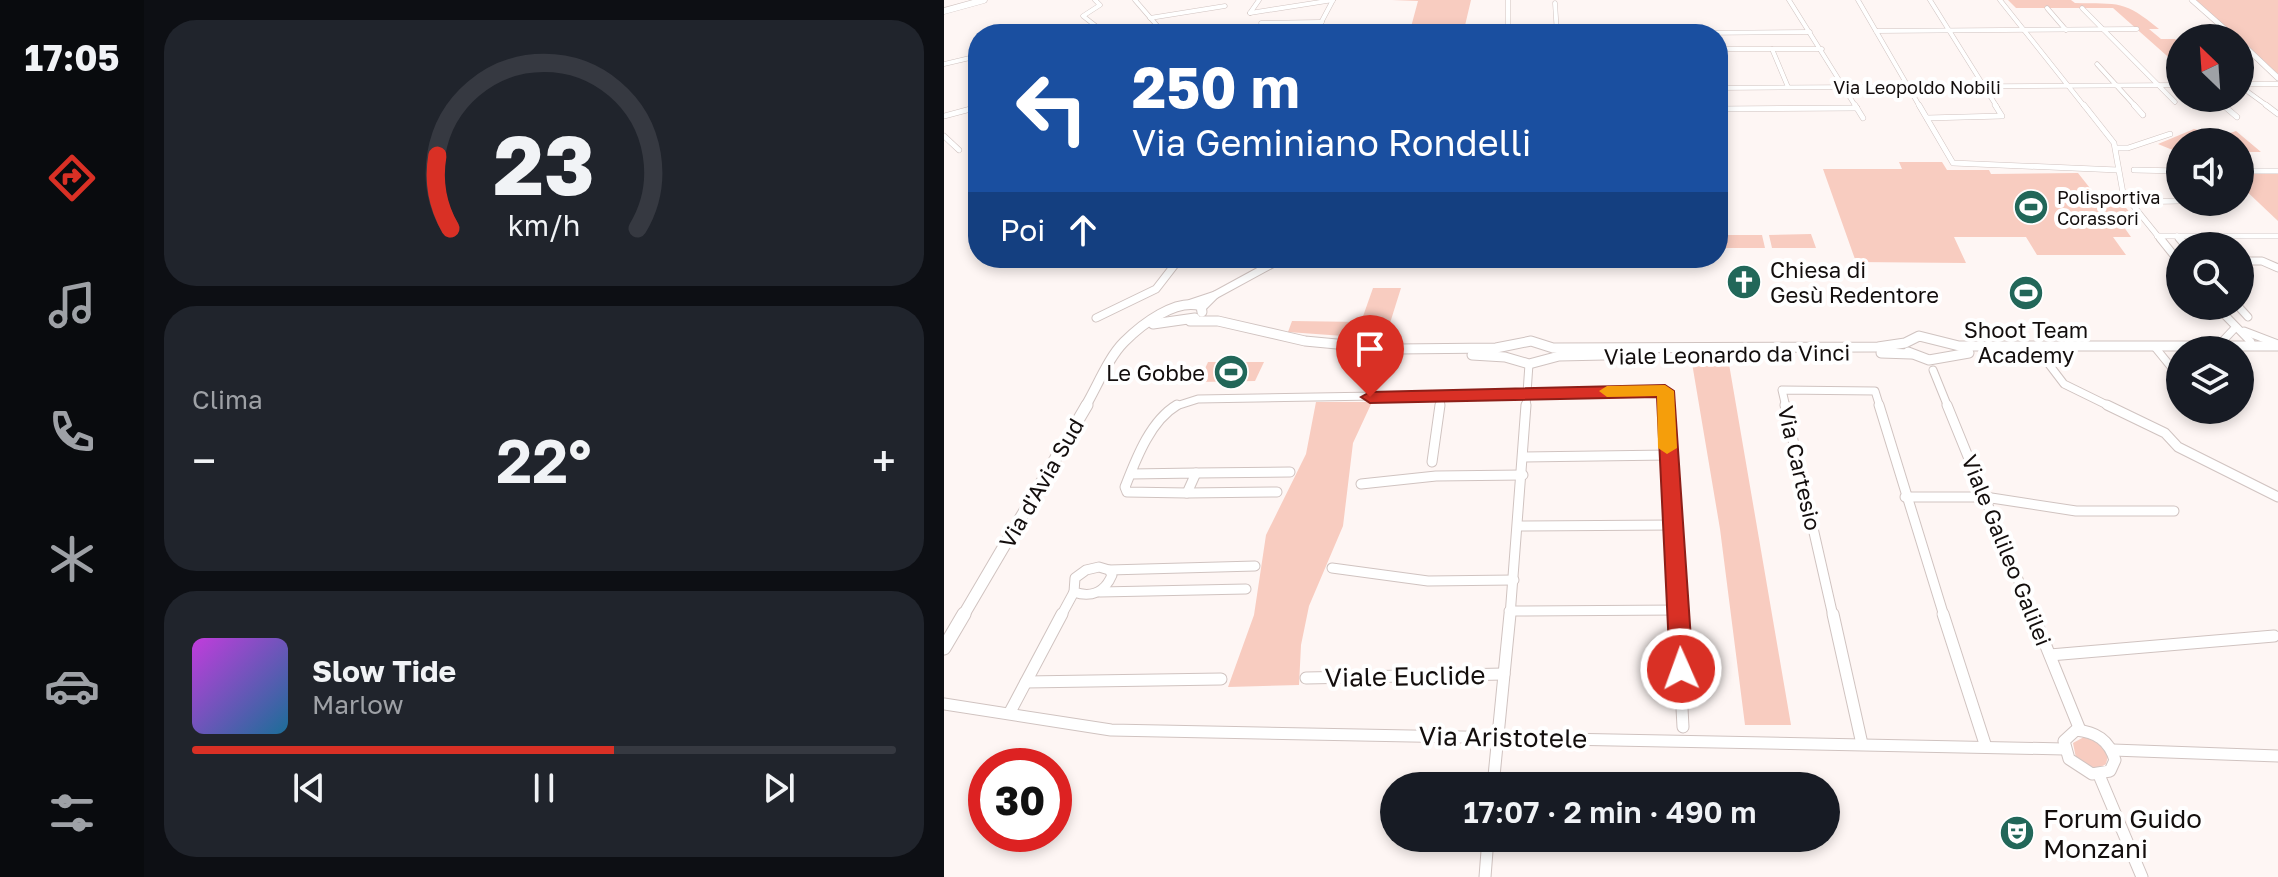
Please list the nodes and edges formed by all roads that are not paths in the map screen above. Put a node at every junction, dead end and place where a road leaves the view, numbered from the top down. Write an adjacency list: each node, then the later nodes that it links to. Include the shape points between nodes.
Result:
1 (1095, 0): 22 (street, via 1100,5 1083,16)
2 (1135, 0): 19 (street)
3 (1259, 0): 13 (street, via 1250,13)
4 (1333, 0): 13 (street); 20 (street)
5 (1508, 0): 24 (street)
6 (1789, 0): 34 (street)
7 (1858, 0): 32 (street)
8 (1930, 0): 33 (street)
9 (2000, 0): 30 (street)
10 (2186, 0): 26 (street)
11 (2192, 0): 27 (street)
12 (980, 1): 18 (main road)
13 (1300, 3)
14 (1555, 3): 25 (street)
15 (1225, 6): 19 (street)
16 (2047, 8): 31 (street)
17 (2082, 8): 28 (street)
18 (944, 11)
19 (1150, 18): 23 (street)
20 (1322, 22): 21 (street)
21 (1261, 23)
22 (1093, 24)
23 (1155, 24)
24 (1508, 24)
25 (1556, 24)
26 (2213, 24)
27 (2219, 24)
28 (2103, 29): 29 (street); 31 (street); 47 (street)
29 (2137, 29)
30 (2023, 30): 31 (street); 33 (street); 50 (street)
31 (2066, 30)
32 (1876, 31): 33 (street); 53 (street)
33 (1949, 31): 49 (street)
34 (1810, 32): 35 (street); 38 (street)
35 (1728, 33)
36 (1728, 49): 37 (street)
37 (1772, 49): 38 (street); 51 (street)
38 (1822, 49): 52 (street)
39 (2254, 57): 44 (street)
40 (968, 58): 42 (street)
41 (2254, 61): 44 (street)
42 (944, 64)
43 (2097, 64): 46 (street)
44 (2278, 82): 45 (street)
45 (2254, 84)
46 (2116, 85): 47 (street, Via Leopoldo Nobili); 50 (street, Via Leopoldo Nobili); 62 (street)
47 (2158, 85): 48 (street, Via Leopoldo Nobili); 55 (street)
48 (2166, 85)
49 (1983, 86): 50 (street, Via Leopoldo Nobili); 53 (street, Via Leopoldo Nobili); 66 (street, via 2001,117)
50 (2068, 86): 69 (street)
51 (1788, 87): 52 (street, Via Leopoldo Nobili); 54 (street, Via Leopoldo Nobili)
52 (1844, 87): 53 (street, Via Leopoldo Nobili); 57 (street)
53 (1909, 87): 66 (street)
54 (1728, 88)
55 (2166, 93)
56 (2254, 96): 61 (street)
57 (1857, 108): 58 (street); 65 (street)
58 (1728, 109)
59 (968, 110): 63 (street)
60 (2231, 112): 64 (street)
61 (2278, 114)
62 (2143, 115)
63 (944, 116)
64 (2237, 117)
65 (1863, 118)
66 (1927, 118): 71 (street, via 1955,163)
67 (2166, 135): 69 (street)
68 (944, 136): 70 (street)
69 (2116, 148): 71 (street)
70 (959, 150)
71 (2118, 170): 77 (street)
72 (2134, 170): 73 (street)
73 (2166, 171)
74 (2254, 171): 75 (street)
75 (2278, 171)
76 (2166, 201): 77 (street)
77 (2129, 202): 78 (street)
78 (2157, 236): 79 (street); 82 (street)
79 (2166, 236)
80 (2254, 236): 81 (street)
81 (2278, 236)
82 (2166, 247)
83 (2254, 261): 86 (street)
84 (1172, 268): 91 (street, via 1156,289)
85 (1265, 268): 87 (street)
86 (2278, 268)
87 (1215, 295): 88 (street); 89 (street)
88 (1191, 303): 89 (street); 90 (street, via 1173,307)
89 (1202, 310): 93 (street); 94 (street)
90 (1167, 317): 93 (street); 144 (street, Via d'Avia Sud, via 1123,343)
91 (1096, 318)
92 (2228, 320): 95 (street)
93 (1190, 321): 94 (street)
94 (1218, 321): 103 (street, via 1305,341)
95 (2236, 329): 96 (street); 97 (street); 102 (street)
96 (2230, 336)
97 (2239, 336)
98 (1905, 343): 99 (street, Viale Leonardo da Vinci, via 1919,336); 101 (street, Viale Leonardo da Vinci); 109 (street)
99 (1939, 343): 107 (street); 110 (street)
100 (1515, 345): 101 (street, Viale Leonardo da Vinci, via 1531,341); 103 (street); 111 (street)
101 (1546, 347): 112 (street)
102 (2278, 347): 106 (street)
103 (1396, 349): 111 (street)
104 (2157, 349): 105 (street); 107 (street); 108 (street); 113 (street)
105 (2166, 349)
106 (2254, 349)
107 (2037, 350): 110 (street); 130 (street, via 2064,384)
108 (2166, 350)
109 (1914, 356): 110 (street, Viale Leonardo da Vinci); 112 (street, Viale Leonardo da Vinci); 115 (street)
110 (1940, 357): 115 (street)
111 (1512, 359): 114 (street)
112 (1543, 360): 114 (street, Viale Leonardo da Vinci)
113 (2166, 360)
114 (1529, 364): 116 (street, Viale Euclide)
115 (1933, 370): 129 (street, Viale Galileo Galilei)
116 (1530, 392): 117 (street); 118 (street, via 1665,391); 119 (street, Viale Euclide)
117 (1441, 397): 120 (street); 123 (street, via 1185,402 1163,415)
118 (1668, 455): 119 (street); 132 (street)
119 (1524, 457): 124 (street, Viale Euclide)
120 (1432, 462)
121 (1290, 472): 122 (street)
122 (1196, 473): 123 (street); 127 (street)
123 (1131, 474): 127 (street, via 1125,487 1131,493)
124 (1523, 475): 125 (street); 133 (street, Viale Euclide)
125 (1361, 484)
126 (1277, 492): 127 (street)
127 (1187, 493)
128 (1905, 497): 129 (street); 155 (street, Via Cartesio, via 1875,391 1782,390); 156 (street, Via Cartesio)
129 (1985, 497): 131 (street, via 2076,511); 145 (street, Viale Galileo Galilei)
130 (2278, 497)
131 (2174, 511)
132 (1673, 525): 133 (street); 141 (street)
133 (1519, 526): 137 (street, Viale Euclide)
134 (1255, 566): 136 (street)
135 (1332, 568): 137 (street, via 1428,581)
136 (1109, 570): 139 (street, via 1093,568 1080,574); 140 (street, via 1111,580)
137 (1514, 580): 142 (street, Viale Euclide)
138 (1246, 589): 140 (street)
139 (1074, 592): 140 (street); 149 (street)
140 (1100, 592)
141 (1679, 610): 142 (street); 152 (street)
142 (1509, 611): 146 (street, Viale Euclide)
143 (2274, 636): 145 (street)
144 (944, 648)
145 (2050, 655): 153 (street, Viale Galileo Galilei)
146 (1504, 674): 147 (street, Viale Euclide); 154 (street, Viale Euclide)
147 (1306, 678)
148 (1221, 679): 149 (street)
149 (1026, 682): 151 (street)
150 (944, 704): 151 (street, Via Aristotele)
151 (1010, 712): 154 (street, Via Aristotele, via 1111,730)
152 (1683, 727)
153 (2080, 730): 157 (street, via 2067,735); 158 (street, via 2101,737)
154 (1498, 737): 155 (street, Via Aristotele); 160 (street, Viale Euclide)
155 (1862, 744): 156 (street, Via Aristotele)
156 (1986, 747): 157 (street, Via Aristotele)
157 (2064, 749): 161 (street, via 2077,767)
158 (2113, 750): 159 (street); 161 (street, via 2113,767)
159 (2278, 756)
160 (1494, 772)
161 (2099, 775): 164 (street)
162 (1487, 852): 163 (street)
163 (1485, 877)
164 (2142, 877)

